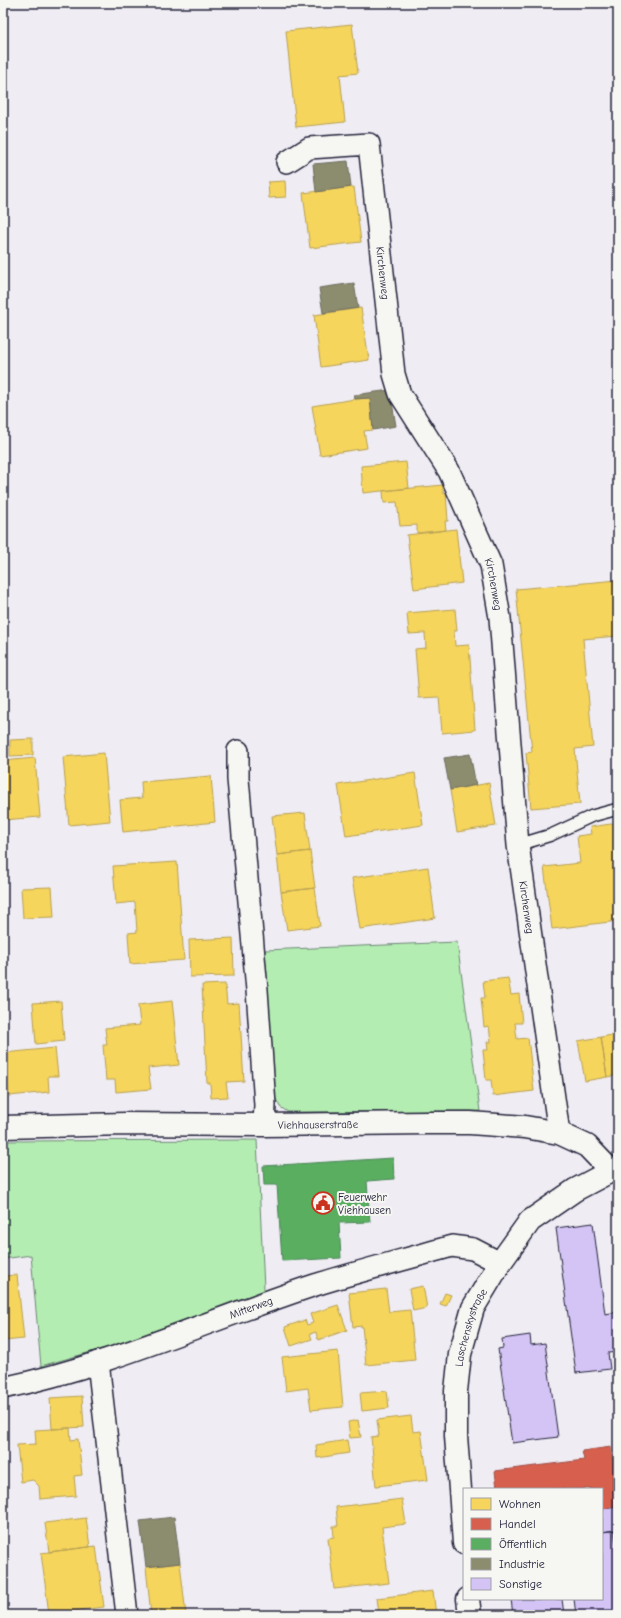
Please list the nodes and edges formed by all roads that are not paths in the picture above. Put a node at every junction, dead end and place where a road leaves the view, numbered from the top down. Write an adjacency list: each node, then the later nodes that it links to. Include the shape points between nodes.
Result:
1 (287, 162): 4 (street, Kirchenweg, via 309,148 369,144 394,374 400,394 449,471 491,565 500,618)
2 (238, 751): 5 (street, via 238,779 265,1104)
3 (618, 809): 4 (lane, via 592,816 551,836)
4 (518, 845): 7 (street, Kirchenweg)
5 (264, 1125): 6 (street, Viehhauserstraße, via 125,1124); 7 (street, Viehhauserstraße, via 470,1124 525,1127)
6 (3, 1127)
7 (559, 1133): 8 (street, Viehhauserstraße, via 587,1146)
8 (614, 1170): 9 (street, Laschenskystraße, via 576,1190 530,1221)
9 (500, 1263): 10 (street, Mitterweg, via 473,1249 452,1246 316,1285); 12 (street, Laschenskystraße, via 473,1308 460,1354 456,1391 456,1436)
10 (98, 1362): 11 (street, Mitterweg, via 36,1382); 14 (street)
11 (3, 1388)
12 (463, 1530)
13 (468, 1600): 15 (street)
14 (127, 1615)
15 (470, 1615)

